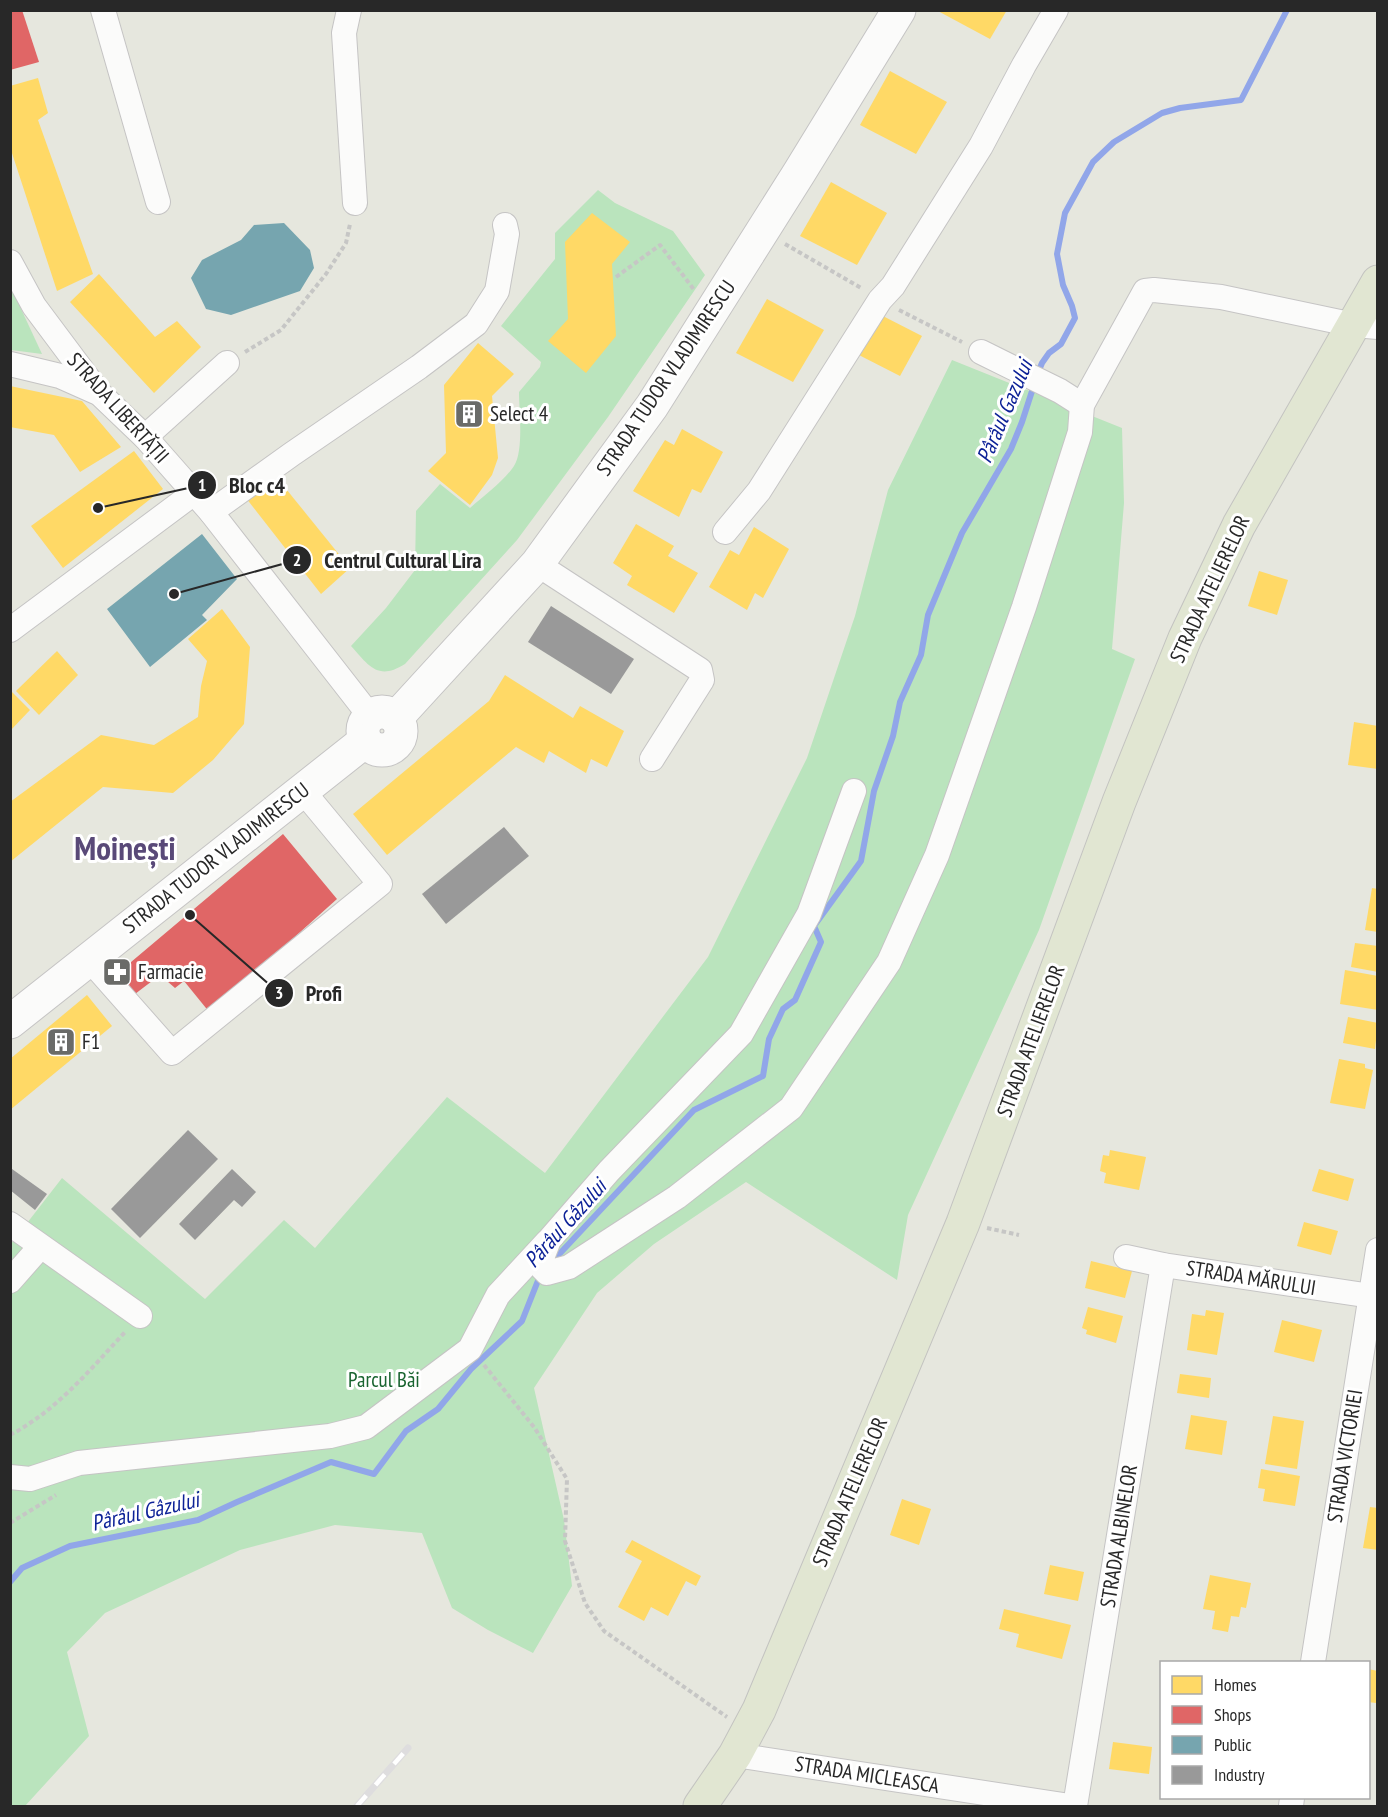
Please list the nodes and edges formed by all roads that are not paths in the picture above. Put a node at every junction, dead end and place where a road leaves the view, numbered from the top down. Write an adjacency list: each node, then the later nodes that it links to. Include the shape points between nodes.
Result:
1 (103, 10): 5 (street)
2 (349, 10): 6 (street, via 344,33)
3 (899, 10): 22 (street, STRADA TUDOR VLADIMIRESCU, via 652,406)
4 (1056, 10): 21 (street, via 981,146 893,285 759,491)
5 (158, 202)
6 (355, 203)
7 (505, 225): 20 (street, via 507,234 496,291 476,324)
8 (10, 262): 11 (street, STRADA LIBERTĂȚII)
9 (1377, 282): 10 (main road, STRADA ATELIERELOR)
10 (1366, 326): 17 (street, via 1221,297 1145,291); 41 (main road, STRADA ATELIERELOR, via 1239,525 1185,638 1111,823 963,1223)
11 (52, 331): 15 (street, via 46,361); 16 (street, STRADA LIBERTĂȚII)
12 (981, 352): 17 (street)
13 (227, 363): 18 (street)
14 (10, 364): 15 (street)
15 (34, 369): 16 (street)
16 (99, 393): 18 (street, STRADA LIBERTĂȚII)
17 (1082, 405): 31 (street, via 1080,432 1020,618 937,855 889,962 791,1108 677,1197 569,1267 544,1271 542,1258)
18 (145, 437): 19 (street, STRADA LIBERTĂȚII)
19 (195, 494): 20 (street, STRADA LIBERTĂȚII); 23 (street)
20 (211, 512): 24 (street, STRADA LIBERTĂȚII)
21 (725, 532)
22 (537, 564): 24 (street, STRADA TUDOR VLADIMIRESCU); 25 (street, via 700,669 702,680)
23 (10, 630)
24 (377, 725): 26 (street, STRADA TUDOR VLADIMIRESCU)
25 (652, 759)
26 (302, 790): 28 (street, STRADA TUDOR VLADIMIRESCU); 28 (street, via 380,884 171,1053)
27 (854, 791): 31 (street, via 809,914 741,1034)
28 (89, 959): 29 (street, STRADA TUDOR VLADIMIRESCU)
29 (10, 1022)
30 (10, 1224): 32 (street)
31 (549, 1240): 39 (street, via 498,1295 470,1349 366,1427 330,1436 79,1463 30,1479)
32 (40, 1247): 36 (street); 38 (street)
33 (1377, 1250): 37 (street, STRADA VICTORIEI)
34 (1126, 1257): 35 (street, STRADA MĂRULUI)
35 (1163, 1265): 37 (street, STRADA MĂRULUI); 43 (street, STRADA ALBINELOR)
36 (10, 1281)
37 (1374, 1297): 40 (street, STRADA VICTORIEI)
38 (140, 1316)
39 (10, 1478)
40 (1313, 1661)
41 (742, 1743): 42 (main road, STRADA ATELIERELOR); 43 (street, STRADA MICLEASCA)
42 (700, 1806)
43 (1072, 1806)

